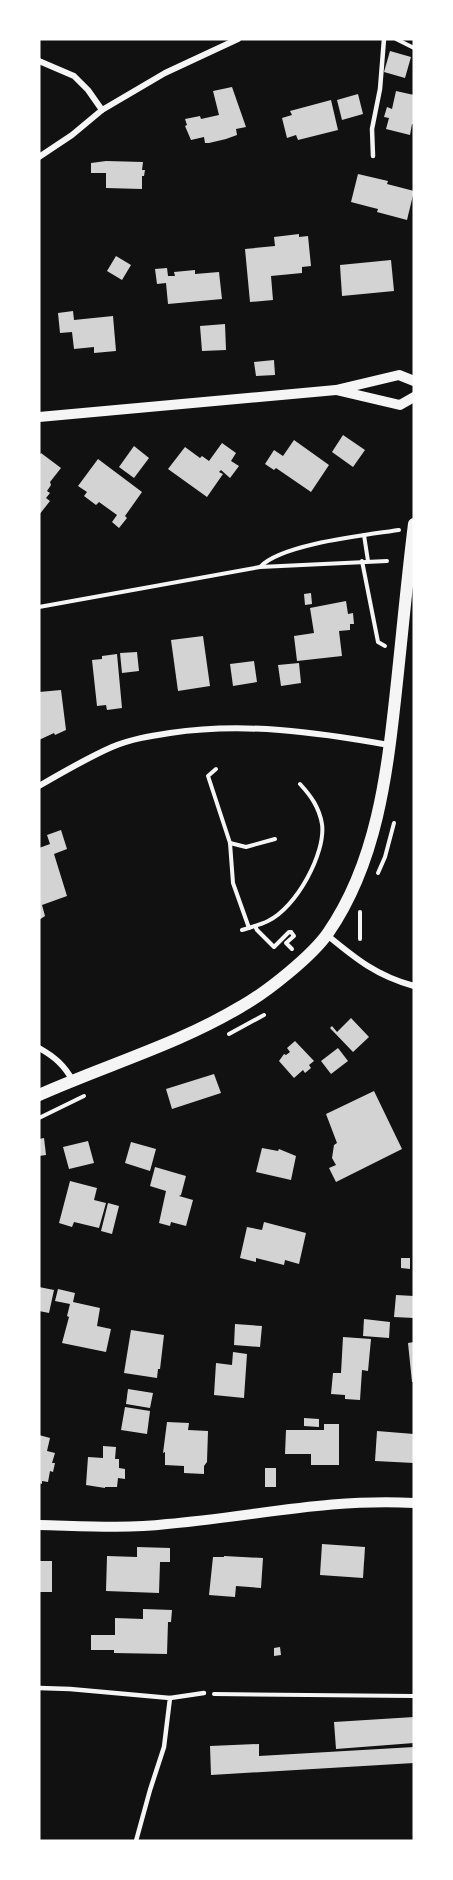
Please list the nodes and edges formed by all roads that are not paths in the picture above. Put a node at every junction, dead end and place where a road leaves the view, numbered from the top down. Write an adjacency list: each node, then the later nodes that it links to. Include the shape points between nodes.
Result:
1 (238, 39): 4 (street, via 165,73)
2 (384, 39): 5 (lane, via 372,129)
3 (39, 61): 4 (street, via 74,76)
4 (102, 110): 6 (street)
5 (373, 156)
6 (39, 157)
7 (414, 381): 8 (street, via 399,375)
8 (336, 390): 9 (street, via 400,405); 10 (street)
9 (414, 397)
10 (39, 417)
11 (414, 524): 12 (main road)
12 (390, 745): 13 (street, via 290,730 205,728 142,737 113,747); 14 (main road, via 366,860)
13 (39, 786)
14 (327, 935): 15 (street, via 370,968 391,980); 17 (main road, via 281,979 242,1007)
15 (414, 986)
16 (39, 1048): 17 (street, via 65,1066)
17 (72, 1081): 18 (main road)
18 (39, 1095)
19 (414, 1503): 20 (street, via 355,1501 308,1505 134,1527)
20 (39, 1525)
21 (39, 1688): 23 (lane)
22 (204, 1693): 23 (lane)
23 (170, 1698): 24 (lane, via 164,1747)
24 (136, 1841)

